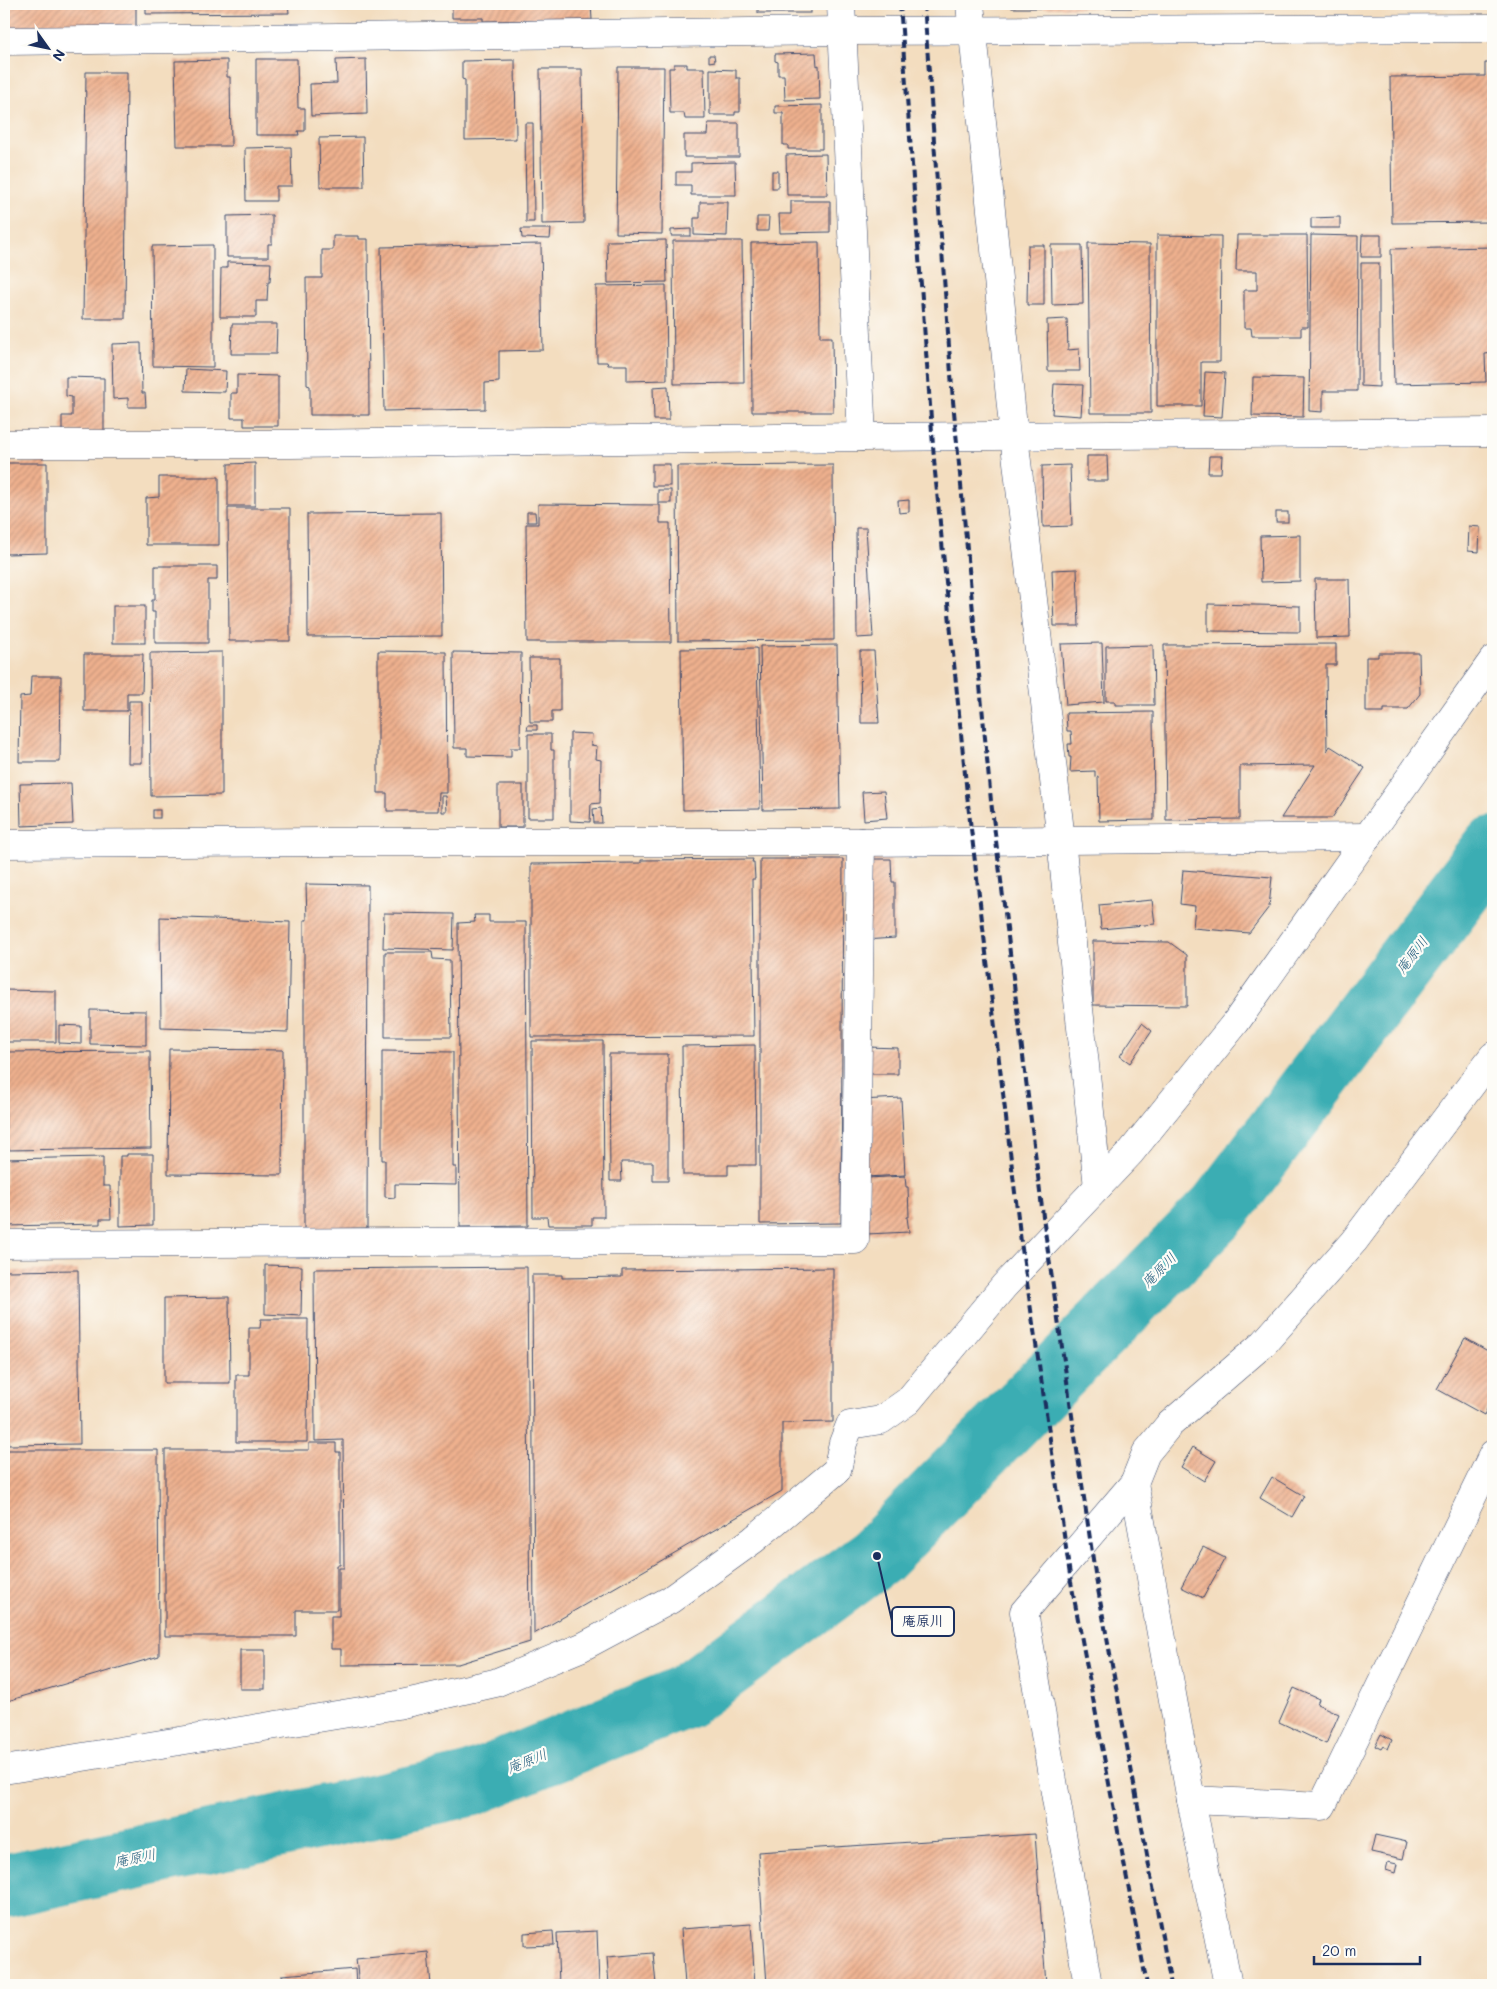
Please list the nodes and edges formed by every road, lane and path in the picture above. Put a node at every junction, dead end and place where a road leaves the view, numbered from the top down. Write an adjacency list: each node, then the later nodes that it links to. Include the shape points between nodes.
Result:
1 (841, 4): 4 (street)
2 (970, 4): 5 (street)
3 (1493, 28): 5 (street)
4 (843, 31): 5 (street); 6 (street); 9 (street)
5 (971, 32): 8 (street)
6 (4, 41)
7 (1493, 432): 8 (street)
8 (1014, 436): 9 (street); 13 (street)
9 (862, 437): 10 (street)
10 (4, 444)
11 (1493, 660): 12 (street)
12 (1368, 837): 13 (street); 17 (street, via 1236,1022 1131,1152)
13 (1061, 840): 14 (street); 17 (street)
14 (861, 842): 15 (street); 18 (street, via 855,1240)
15 (4, 844)
16 (1493, 1056): 20 (street, via 1354,1241 1264,1343 1169,1425 1146,1453)
17 (1098, 1187): 21 (street, via 1004,1286 908,1401 881,1420 850,1425 837,1470 753,1540 670,1600 591,1642 495,1683 397,1705)
18 (4, 1244)
19 (1493, 1454): 22 (street, via 1322,1806)
20 (1134, 1484): 22 (street); 23 (street, via 1024,1612)
21 (4, 1770)
22 (1191, 1800): 24 (street)
23 (1088, 1985)
24 (1228, 1985)

